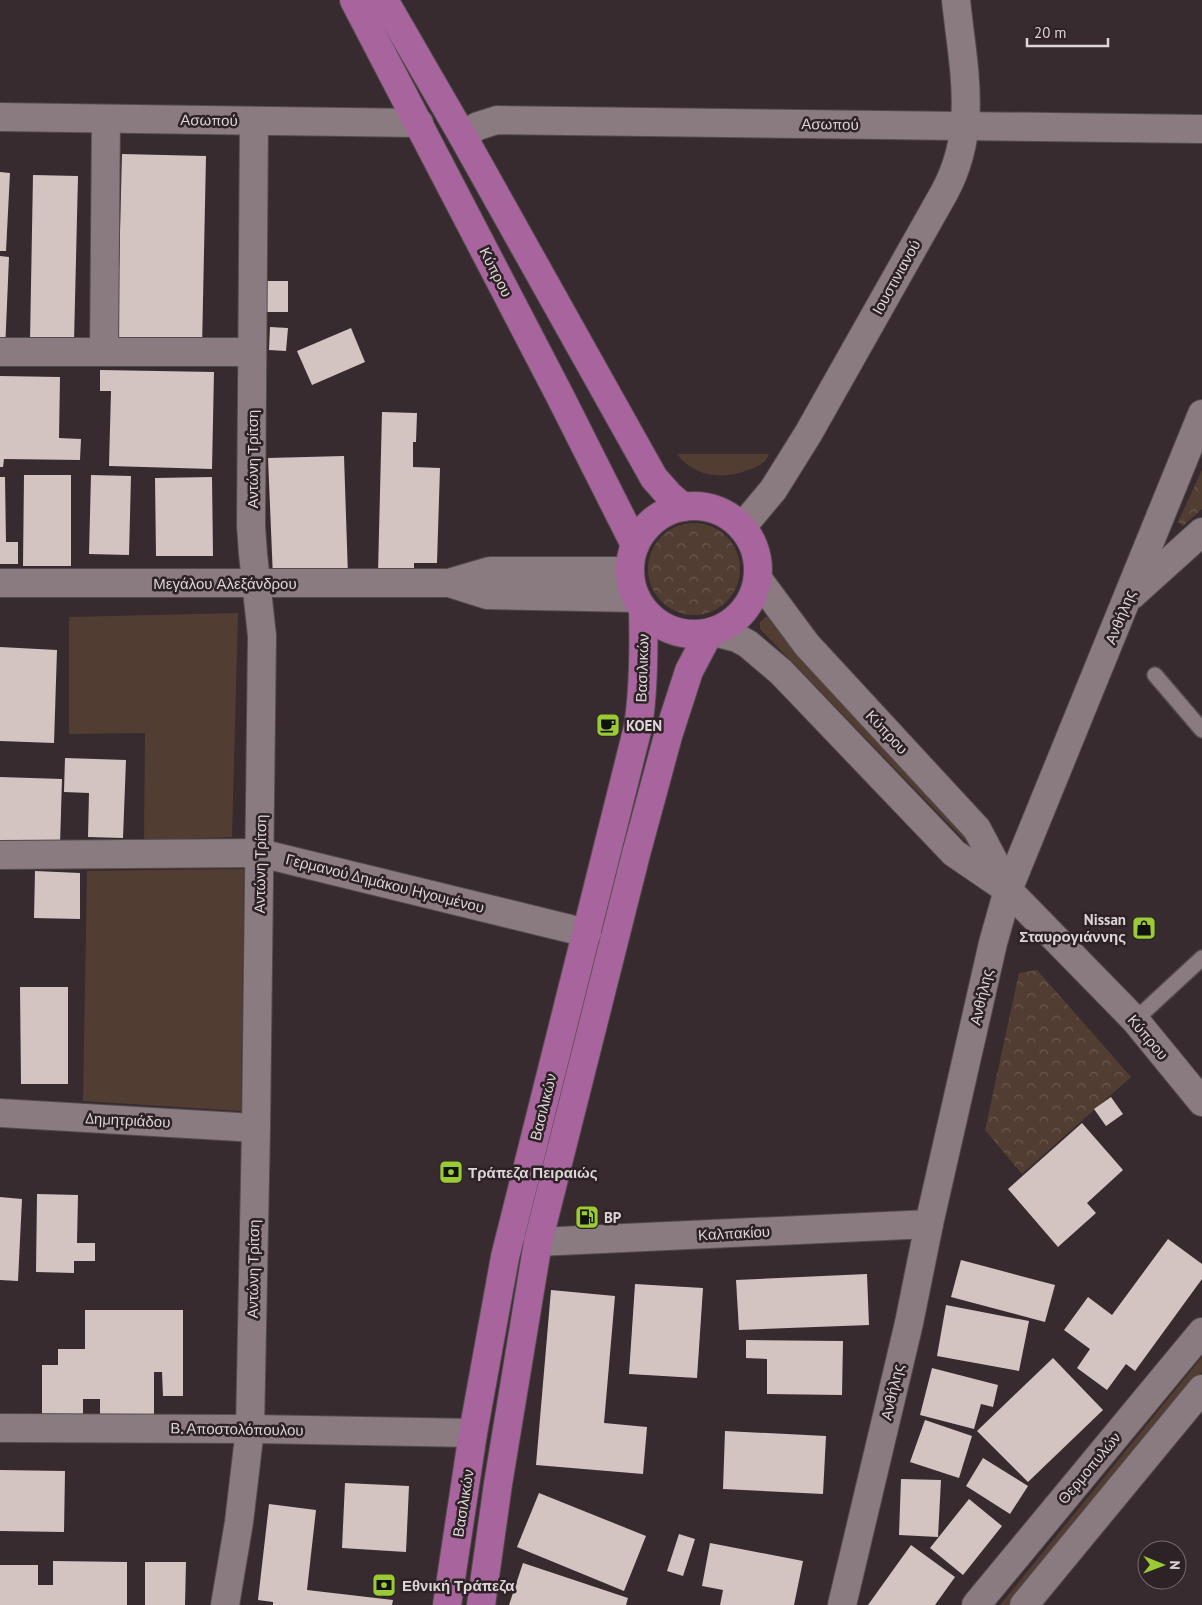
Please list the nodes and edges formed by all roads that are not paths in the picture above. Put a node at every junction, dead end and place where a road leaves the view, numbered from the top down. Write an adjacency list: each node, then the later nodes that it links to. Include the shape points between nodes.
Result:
1 (354, 0): 7 (main road, Κύπρου)
2 (384, 0): 10 (main road)
3 (956, 0): 8 (street, Ιουστινιανού)
4 (0, 118): 5 (street, Ασωπού)
5 (106, 119): 6 (street, Ασωπού); 12 (street)
6 (254, 121): 7 (street, Ασωπού); 13 (street, Αντώνη Τρίτση)
7 (419, 123): 18 (main road, Κύπρου)
8 (966, 126): 9 (street, Ασωπού); 10 (street, Ασωπού, via 496,120); 16 (street, Ιουστινιανού, via 956,166 944,193 803,442 768,497)
9 (1202, 129)
10 (462, 135): 15 (main road, via 654,478)
11 (0, 352): 12 (street)
12 (104, 352): 13 (street)
13 (252, 352): 23 (street, Αντώνη Τρίτση, via 251,526)
14 (1201, 422): 24 (street, Ανθήλης)
15 (683, 507): 16 (main road, via 711,508); 18 (main road, via 650,522)
16 (742, 527): 20 (main road, via 755,551)
17 (1202, 532): 24 (street)
18 (634, 545): 19 (main road)
19 (630, 572): 21 (street, Μεγάλου Αλεξάνδρου, via 490,571); 25 (main road)
20 (758, 579): 26 (main road, via 753,597 743,612 729,625); 31 (street, Κύπρου, via 807,644 977,829)
21 (449, 582): 23 (street, Μεγάλου Αλεξάνδρου); 25 (street, Μεγάλου Αλεξάνδρου, via 487,595)
22 (0, 583): 23 (street, Μεγάλου Αλεξάνδρου)
23 (257, 583): 29 (street, Αντώνη Τρίτση, via 262,636)
24 (1127, 600): 31 (street, Ανθήλης)
25 (639, 604): 26 (main road, via 655,622 677,633); 32 (main road, Βασιλικών, via 644,659 638,727)
26 (711, 633): 31 (street, Κύπρου, via 736,638 764,656 954,853); 39 (main road, Βασιλικών, via 689,671 668,736)
27 (1155, 676): 28 (lane)
28 (1202, 730)
29 (260, 853): 30 (street, Γερμανού Δημάκου Ηγουμένου); 32 (street, Γερμανού Δημάκου Ηγουμένου); 37 (street, Αντώνη Τρίτση)
30 (0, 855)
31 (1008, 890): 34 (street, Κύπρου); 38 (street, Ανθήλης)
32 (587, 933): 44 (main road, Βασιλικών, via 505,1257)
33 (1202, 958): 34 (lane)
34 (1135, 1020): 35 (street, Κύπρου)
35 (1202, 1102)
36 (0, 1113): 37 (street, Δημητριάδου)
37 (256, 1128): 43 (street, Αντώνη Τρίτση)
38 (929, 1224): 39 (street, Καλπακίου); 48 (street, Ανθήλης, via 909,1323)
39 (538, 1242): 47 (main road, Βασιλικών)
40 (1202, 1332): 49 (street, Θερμοπυλών)
41 (1202, 1389): 50 (street)
42 (0, 1428): 43 (street, Β. Αποστολόπουλου)
43 (250, 1429): 44 (street, Β. Αποστολόπουλου); 45 (street, Αντώνη Τρίτση)
44 (473, 1433): 46 (main road, Βασιλικών)
45 (225, 1605)
46 (448, 1605)
47 (481, 1605)
48 (842, 1605)
49 (976, 1605)
50 (1024, 1605)

